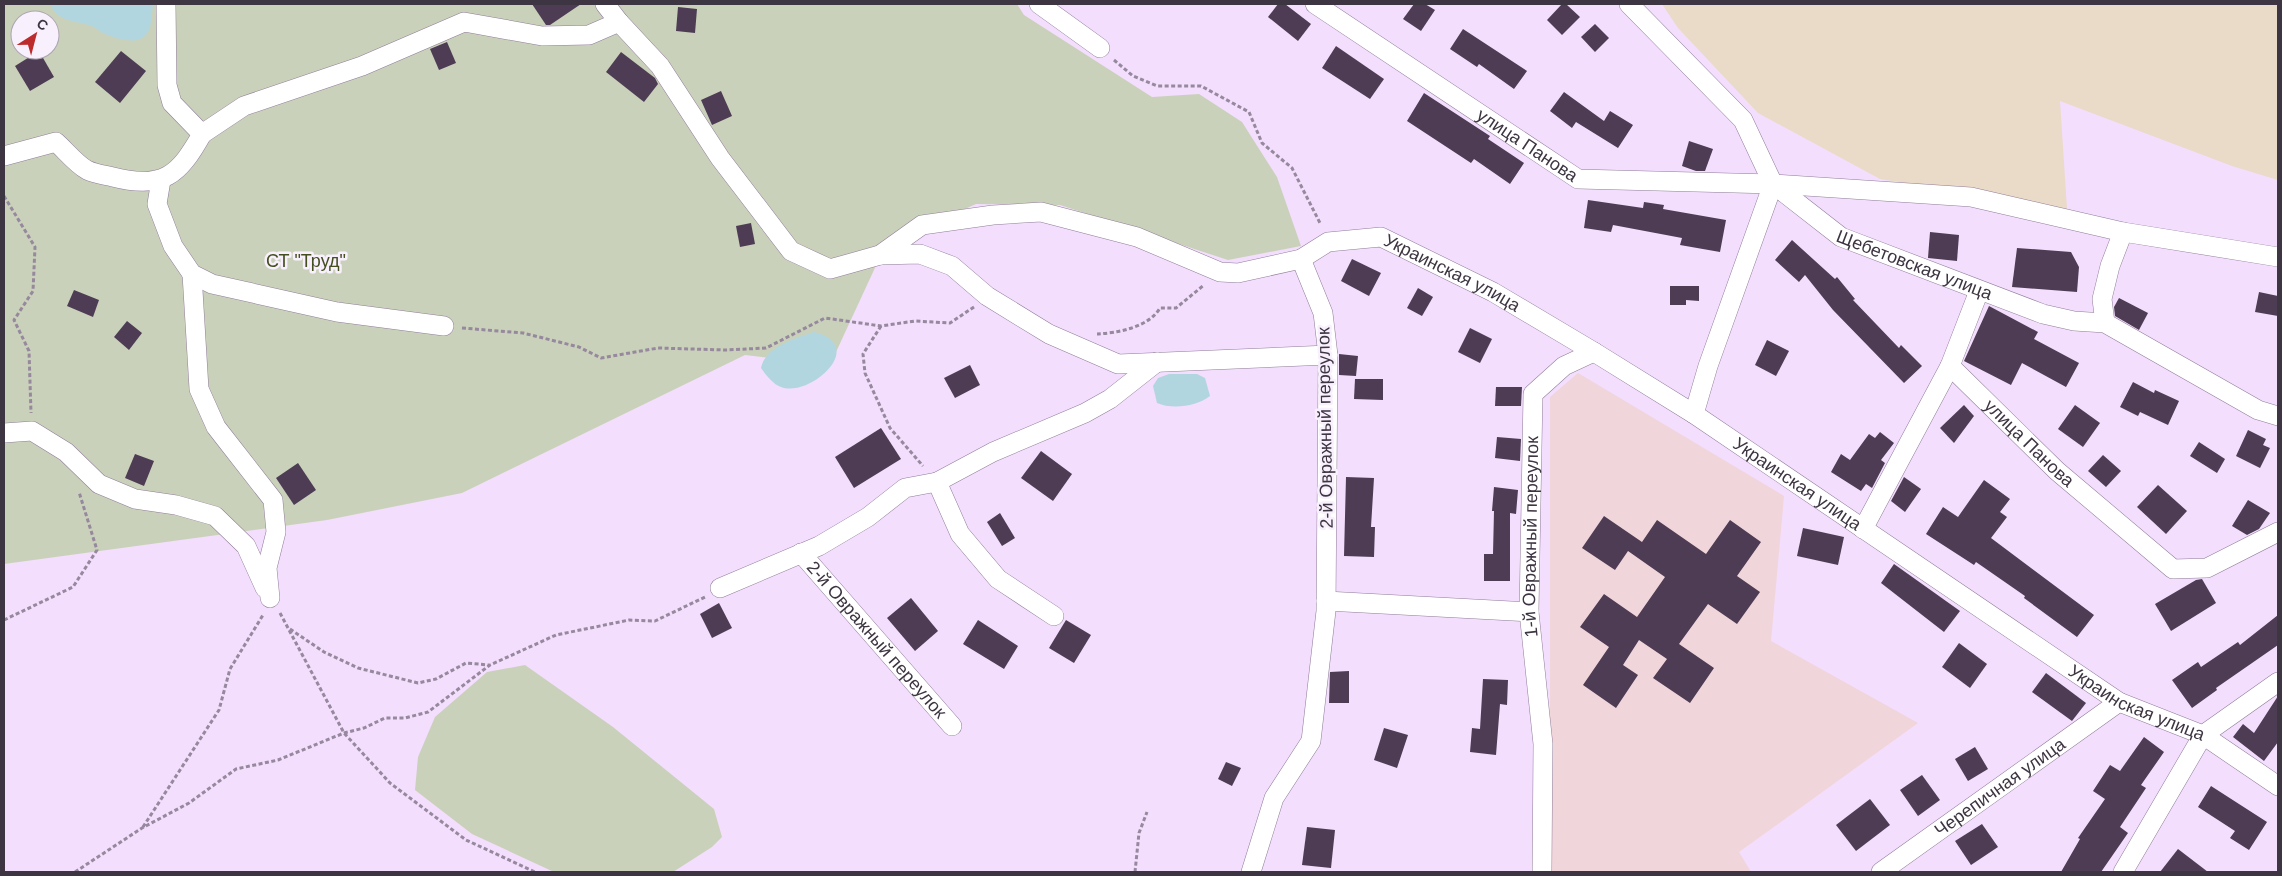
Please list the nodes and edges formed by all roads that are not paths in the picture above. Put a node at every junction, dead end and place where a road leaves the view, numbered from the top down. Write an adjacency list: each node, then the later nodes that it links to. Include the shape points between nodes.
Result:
1 (166, 4): 8 (street, via 167,85 172,103)
2 (605, 4): 6 (street)
3 (1039, 4): 7 (street)
4 (1315, 4): 11 (street, улица Панова, via 1578,179)
5 (1629, 4): 11 (street, Щебетовская улица, via 1743,120)
6 (619, 22): 8 (street, via 589,35 542,36 464,22 362,66 244,106); 13 (street, via 660,66 720,158 791,251 830,269)
7 (1100, 48)
8 (202, 134): 10 (street, via 189,158)
9 (4, 156): 10 (street, via 56,142 87,170 128,180)
10 (161, 180): 16 (street, via 157,204 173,246)
11 (1773, 184): 12 (street, улица Панова, via 1971,197); 17 (street, Щебетовская улица, via 1841,238); 24 (street)
12 (2123, 232): 14 (street, улица Панова); 18 (street, via 2102,298)
13 (880, 255): 15 (street, via 922,225 1041,212 1137,237 1220,272 1238,272); 22 (street, via 920,254 952,266 987,296 1049,334 1118,364)
14 (2278, 257)
15 (1301, 259): 20 (street, Украинская улица, via 1328,242 1381,236 1493,292); 21 (street, 2-й Овражный переулок, via 1323,313)
16 (192, 274): 19 (street, via 212,284 337,312); 26 (street, via 199,389 216,427 273,500 276,532 267,568 270,598 246,546 215,516 176,505 135,499 99,484 66,452 32,431)
17 (1979, 291): 18 (street, Щебетовская улица, via 2043,314); 23 (street)
18 (2105, 323): 25 (street, Щебетовская улица, via 2258,410)
19 (444, 326)
20 (1594, 352): 24 (street, Украинская улица); 33 (street, 1-й Овражный переулок, via 1564,366 1533,394)
21 (1328, 355): 22 (street); 32 (street, 2-й Овражный переулок)
22 (1157, 362): 27 (street, 2-й Овражный переулок, via 1085,413 993,452)
23 (1950, 366): 28 (street); 29 (street, улица Панова, via 2057,471 2173,570 2208,568)
24 (1694, 414): 28 (street, Украинская улица)
25 (2278, 416)
26 (4, 433)
27 (937, 482): 30 (street, 2-й Овражный переулок, via 906,488 868,517 819,546); 34 (street, via 960,534 998,579)
28 (1863, 529): 36 (street, Украинская улица)
29 (2278, 532)
30 (800, 553): 31 (street, 2-й Овражный переулок); 37 (street, 2-й Овражный переулок)
31 (720, 588)
32 (1326, 601): 33 (street); 40 (street, 2-й Овражный переулок, via 1311,741 1274,798)
33 (1529, 612): 41 (street, 1-й Овражный переулок, via 1543,744)
34 (1054, 616)
35 (2278, 682): 38 (street)
36 (2119, 702): 38 (street, Украинская улица); 42 (street, Черепичная улица)
37 (952, 726)
38 (2203, 736): 39 (street, Украинская улица); 43 (street)
39 (2278, 786)
40 (1251, 872)
41 (1542, 872)
42 (1881, 872)
43 (2123, 872)

